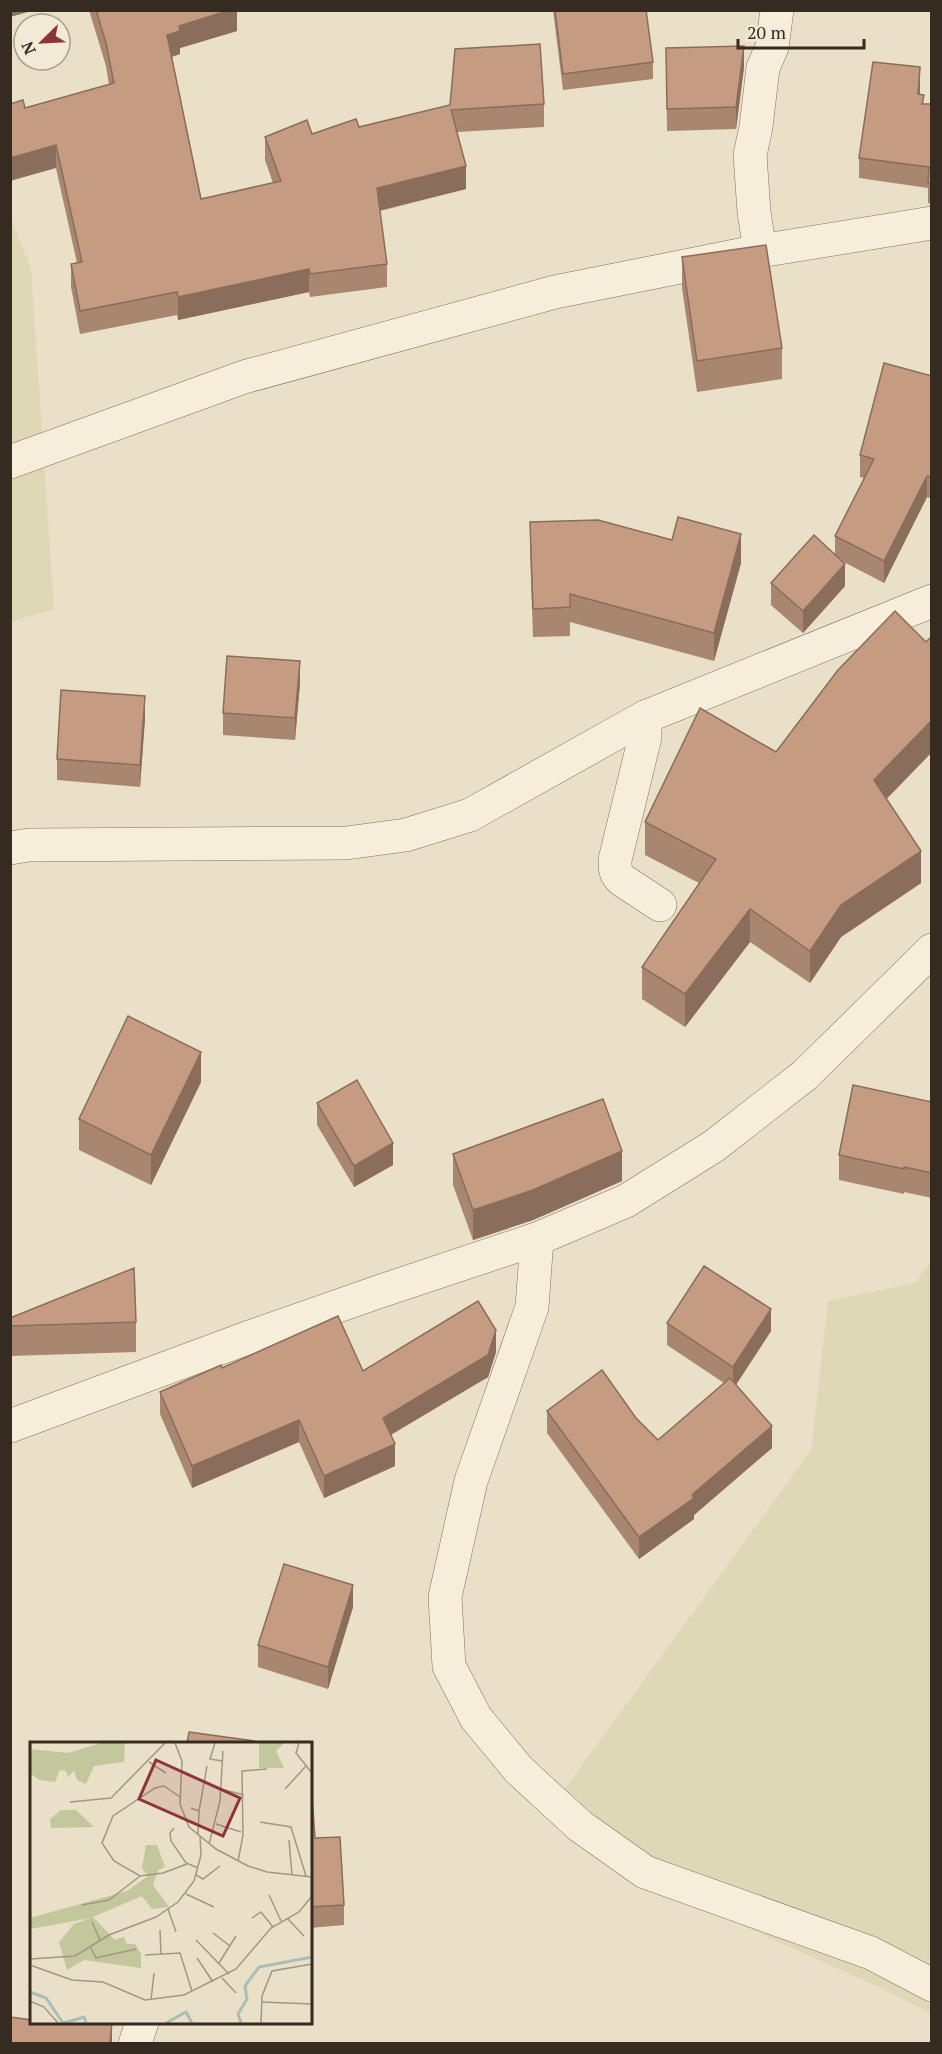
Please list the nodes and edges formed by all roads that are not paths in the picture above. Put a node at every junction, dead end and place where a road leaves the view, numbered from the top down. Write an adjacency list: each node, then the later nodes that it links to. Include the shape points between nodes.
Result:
1 (777, 10): 3 (street, via 763,68 750,155)
2 (932, 223): 3 (street)
3 (760, 251): 4 (street, via 555,292 244,377)
4 (10, 462)
5 (932, 601): 6 (street)
6 (645, 717): 7 (street, via 470,815 406,835 346,843); 8 (street, via 645,737 615,869 622,880)
7 (10, 848)
8 (660, 905)
9 (932, 950): 10 (street, via 805,1075 714,1146 626,1200)
10 (537, 1239): 11 (street, via 258,1334); 12 (street, via 532,1307 471,1481 445,1597 449,1666 476,1718 519,1770 580,1826 645,1872 871,1953)
11 (10, 1426)
12 (932, 1985)
13 (140, 2024): 14 (street)
14 (135, 2043)

